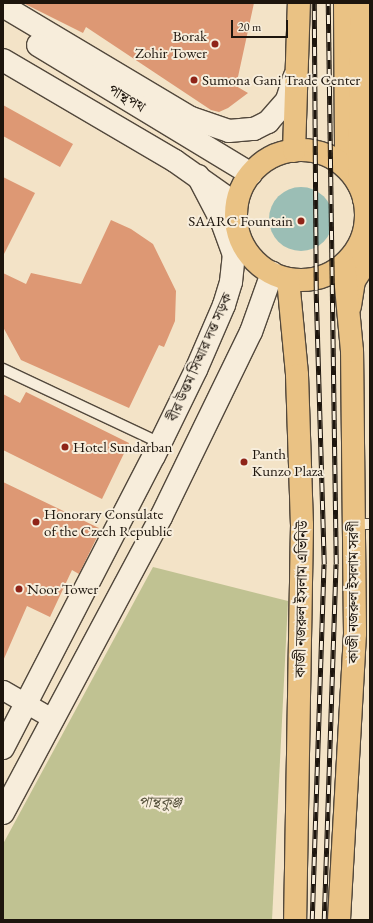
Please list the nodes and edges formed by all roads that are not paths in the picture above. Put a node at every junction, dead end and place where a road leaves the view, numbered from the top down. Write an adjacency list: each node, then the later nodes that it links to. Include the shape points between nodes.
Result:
1 (299, 3): 7 (main road)
2 (345, 3): 11 (main road)
3 (362, 3): 11 (main road)
4 (3, 6): 7 (main road, via 190,118 229,131 254,129 268,122 287,100)
5 (3, 23): 9 (main road, পান্থপথ)
6 (3, 60): 10 (main road, পান্থপথ)
7 (297, 68): 8 (main road)
8 (294, 151): 9 (main road, via 268,160); 11 (main road, via 313,152 331,158)
9 (250, 174): 12 (main road, via 241,188)
10 (198, 176): 12 (main road, পান্থপথ); 19 (main road, বীর উত্তম সিআর দত্ত সড়ক, via 230,242 234,255 233,268 224,305 196,370)
11 (360, 188): 13 (main road)
12 (236, 204): 16 (main road, via 238,232 243,245 250,256)
13 (367, 230): 15 (main road)
14 (370, 256): 17 (main road, via 354,281)
15 (344, 264): 16 (main road, via 322,277 305,280); 17 (main road, কাজী নজরুল ইসলাম সরণী)
16 (280, 276): 20 (main road); 29 (main road, কাজী নজরুল ইসলাম এভিনিউ, via 297,375 302,524)
17 (349, 313): 23 (main road, কাজী নজরুল ইসলাম সরণী)
18 (3, 369): 19 (lane)
19 (157, 449): 20 (main road); 21 (main road, বীর উত্তম সিআর দত্ত সড়ক)
20 (184, 468): 22 (main road)
21 (130, 502): 22 (main road); 25 (main road, বীর উত্তম সিআর দত্ত সড়ক)
22 (161, 517): 26 (main road)
23 (362, 524): 30 (main road, কাজী নজরুল ইসলাম সরণী)
24 (3, 690): 25 (street)
25 (25, 704): 26 (street); 27 (main road, বীর উত্তম সিআর দত্ত সড়ক)
26 (53, 719): 28 (main road)
27 (3, 748)
28 (3, 813)
29 (295, 920)
30 (339, 920)

